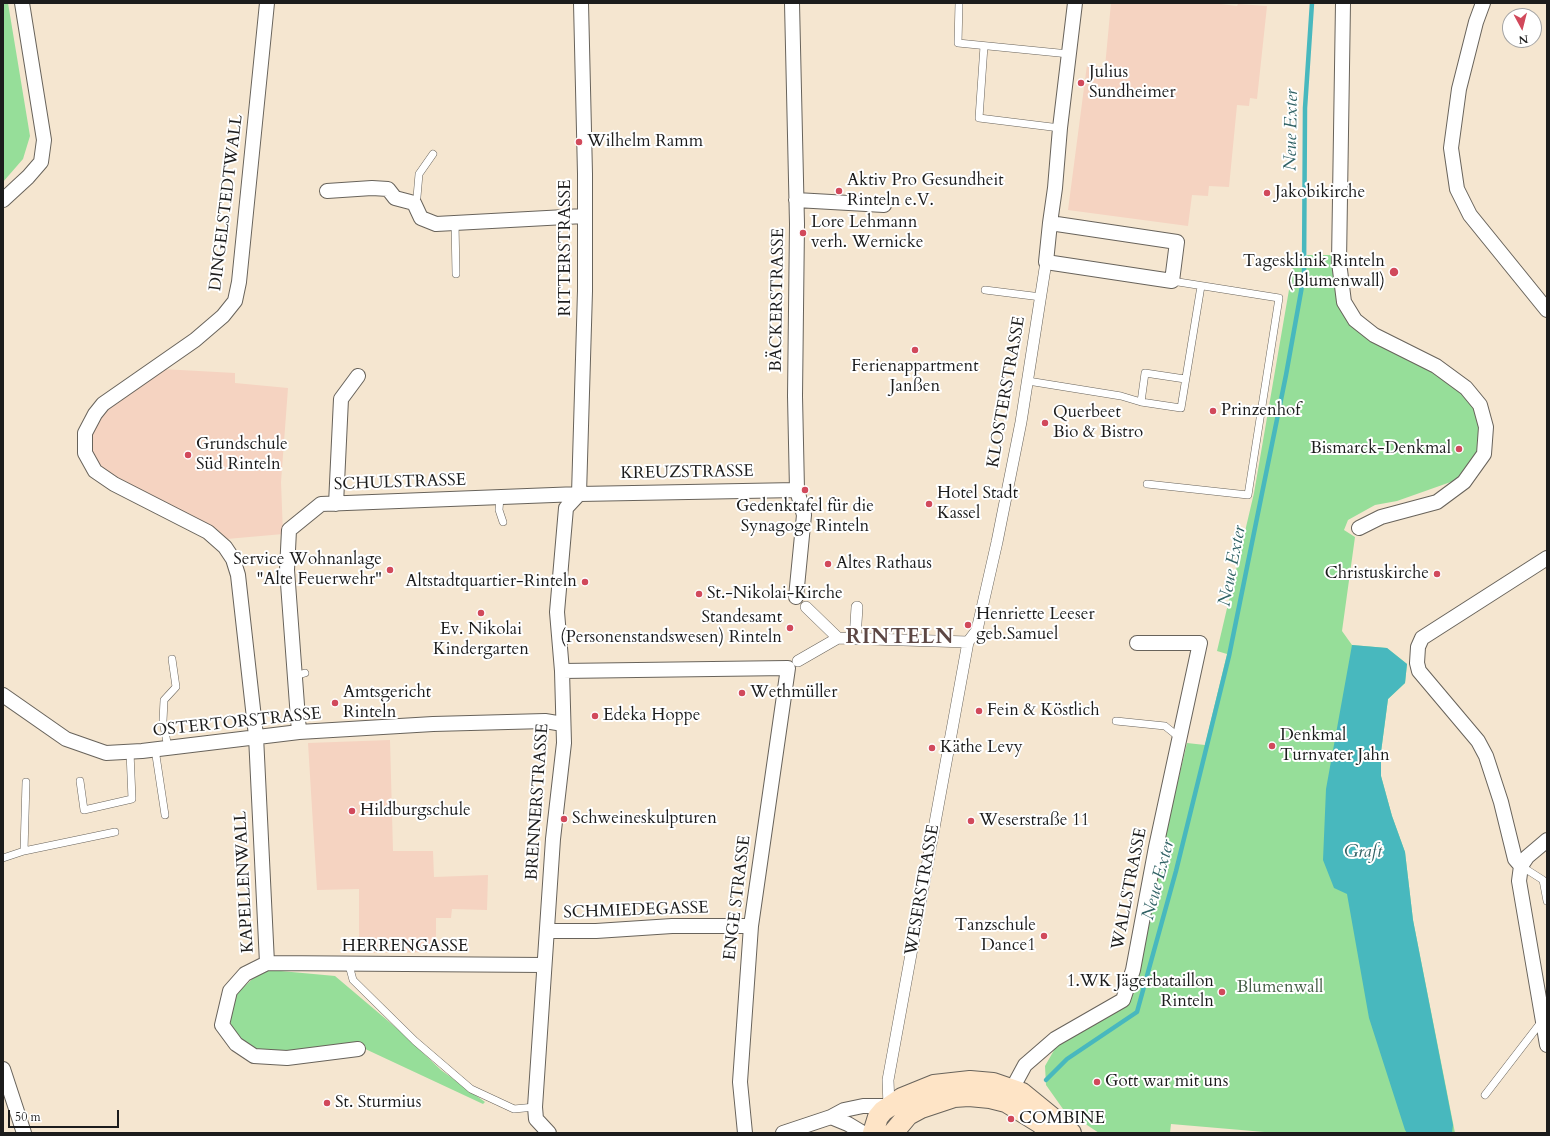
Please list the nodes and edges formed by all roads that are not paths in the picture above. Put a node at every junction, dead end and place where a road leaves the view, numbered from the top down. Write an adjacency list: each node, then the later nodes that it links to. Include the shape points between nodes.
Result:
1 (22, 3): 14 (street, via 44,140 41,162)
2 (267, 3): 54 (street, DINGELSTEDTWALL, via 235,301 223,316 195,340 104,404 95,414 85,433 85,453 95,471 114,484 208,532 225,547 233,559 238,575)
3 (581, 3): 18 (street, RITTERSTRASSE)
4 (792, 3): 15 (street, BÄCKERSTRASSE)
5 (959, 3): 9 (lane, via 958,43)
6 (1075, 3): 10 (street, KLOSTERSTRASSE)
7 (1343, 3): 38 (street, via 1339,262 1344,302 1355,320 1374,335 1436,366 1466,388 1480,405 1486,427 1484,454 1464,482 1437,502 1381,517)
8 (1483, 3): 27 (street, via 1459,89 1451,148 1457,189 1470,215)
9 (984, 46): 10 (lane); 11 (lane, via 978,118)
10 (1069, 54): 11 (street, KLOSTERSTRASSE)
11 (1060, 128): 19 (street, KLOSTERSTRASSE)
12 (433, 154): 16 (lane, via 418,174 417,197)
13 (327, 191): 16 (street, via 388,189 395,198)
14 (3, 200)
15 (796, 200): 17 (street); 33 (street, BÄCKERSTRASSE)
16 (414, 203): 20 (street, via 421,218 436,224)
17 (884, 205)
18 (584, 216): 20 (street); 34 (street, RITTERSTRASSE, via 585,291)
19 (1050, 222): 21 (street, KLOSTERSTRASSE); 23 (street, via 1177,242)
20 (455, 223): 22 (lane)
21 (1046, 262): 23 (street); 26 (street, KLOSTERSTRASSE)
22 (456, 274)
23 (1172, 281): 24 (lane)
24 (1201, 286): 29 (lane); 32 (lane, via 1279,298 1248,495)
25 (985, 290): 26 (lane)
26 (1041, 297): 30 (street, KLOSTERSTRASSE)
27 (1547, 310)
28 (358, 376): 36 (street, via 341,399)
29 (1185, 379): 31 (lane, via 1146,373); 31 (lane, via 1181,408)
30 (1028, 381): 31 (lane, via 1120,396); 45 (street, KLOSTERSTRASSE, via 977,630)
31 (1141, 402)
32 (1147, 484)
33 (796, 490): 34 (street, KREUZSTRASSE); 40 (street, BÄCKERSTRASSE, via 804,515)
34 (579, 494): 35 (street, SCHULSTRASSE); 49 (street, BRENNERSTRASSE, via 566,508 565,513 557,612)
35 (500, 497): 36 (street, SCHULSTRASSE); 37 (lane, via 499,510)
36 (336, 504): 53 (street, SCHULSTRASSE, via 321,504 290,530 287,570 300,674)
37 (503, 522)
38 (1359, 528)
39 (1547, 558): 65 (street, via 1422,638 1418,646 1419,671 1478,741 1486,756 1516,859)
40 (796, 596)
41 (806, 607): 43 (street)
42 (857, 607): 44 (street)
43 (838, 638): 44 (street); 48 (street)
44 (855, 639): 45 (street)
45 (968, 642): 79 (street, WESERSTRASSE, via 888,1080)
46 (1138, 643): 55 (street, WALLSTRASSE, via 1200,643)
47 (172, 660): 56 (lane, via 176,687 164,700)
48 (793, 665): 49 (street); 67 (street, ENGE STRASSE)
49 (562, 671): 52 (street, BRENNERSTRASSE)
50 (3, 695): 57 (street, OSTERTORSTRASSE, via 66,739 106,753)
51 (1116, 721): 55 (lane, via 1165,726)
52 (563, 724): 53 (street, OSTERTORSTRASSE, via 545,720); 68 (street, BRENNERSTRASSE, via 564,743)
53 (299, 732): 54 (street, OSTERTORSTRASSE)
54 (256, 736): 56 (street, OSTERTORSTRASSE); 69 (street, KAPELLENWALL)
55 (1180, 738): 77 (street, WALLSTRASSE, via 1133,970 1123,1000 1055,1039 1025,1065)
56 (162, 749): 57 (street, OSTERTORSTRASSE); 60 (lane)
57 (130, 752): 58 (lane, via 132,799 84,810)
58 (80, 781)
59 (26, 782): 63 (lane)
60 (165, 815)
61 (115, 832): 63 (lane)
62 (1547, 840): 65 (street, via 1527,857)
63 (24, 851): 64 (lane)
64 (3, 858)
65 (1521, 866): 66 (lane, via 1543,880); 72 (street, via 1519,881)
66 (1547, 901)
67 (750, 926): 68 (street, SCHMIEDEGASSE); 84 (street, ENGE STRASSE, via 740,1082)
68 (546, 931): 71 (street, BRENNERSTRASSE)
69 (267, 963): 70 (street, HERRENGASSE); 75 (street, KAPELLENWALL, via 245,974 230,991 222,1025 236,1044 254,1056 287,1058)
70 (349, 964): 71 (street, HERRENGASSE); 80 (lane, via 353,980 415,1041 471,1090 514,1108)
71 (544, 965): 80 (street, BRENNERSTRASSE)
72 (1543, 999): 73 (street)
73 (1542, 1021): 74 (street); 78 (lane)
74 (1547, 1045)
75 (358, 1049)
76 (3, 1069): 82 (street)
77 (1012, 1088): 79 (main road, via 983,1082 950,1082 913,1093); 90 (main road, via 1032,1100)
78 (1484, 1095)
79 (889, 1106): 81 (street, via 863,1106 844,1110); 87 (main road, via 878,1117)
80 (535, 1113): 83 (street)
81 (831, 1117): 85 (street); 86 (street)
82 (24, 1133)
83 (549, 1133)
84 (745, 1133)
85 (783, 1133)
86 (863, 1133)
87 (873, 1133)
88 (892, 1133): 89 (main road, via 908,1115 921,1108 954,1097 982,1096 997,1099 1014,1107)
89 (1052, 1133)
90 (1071, 1133)

